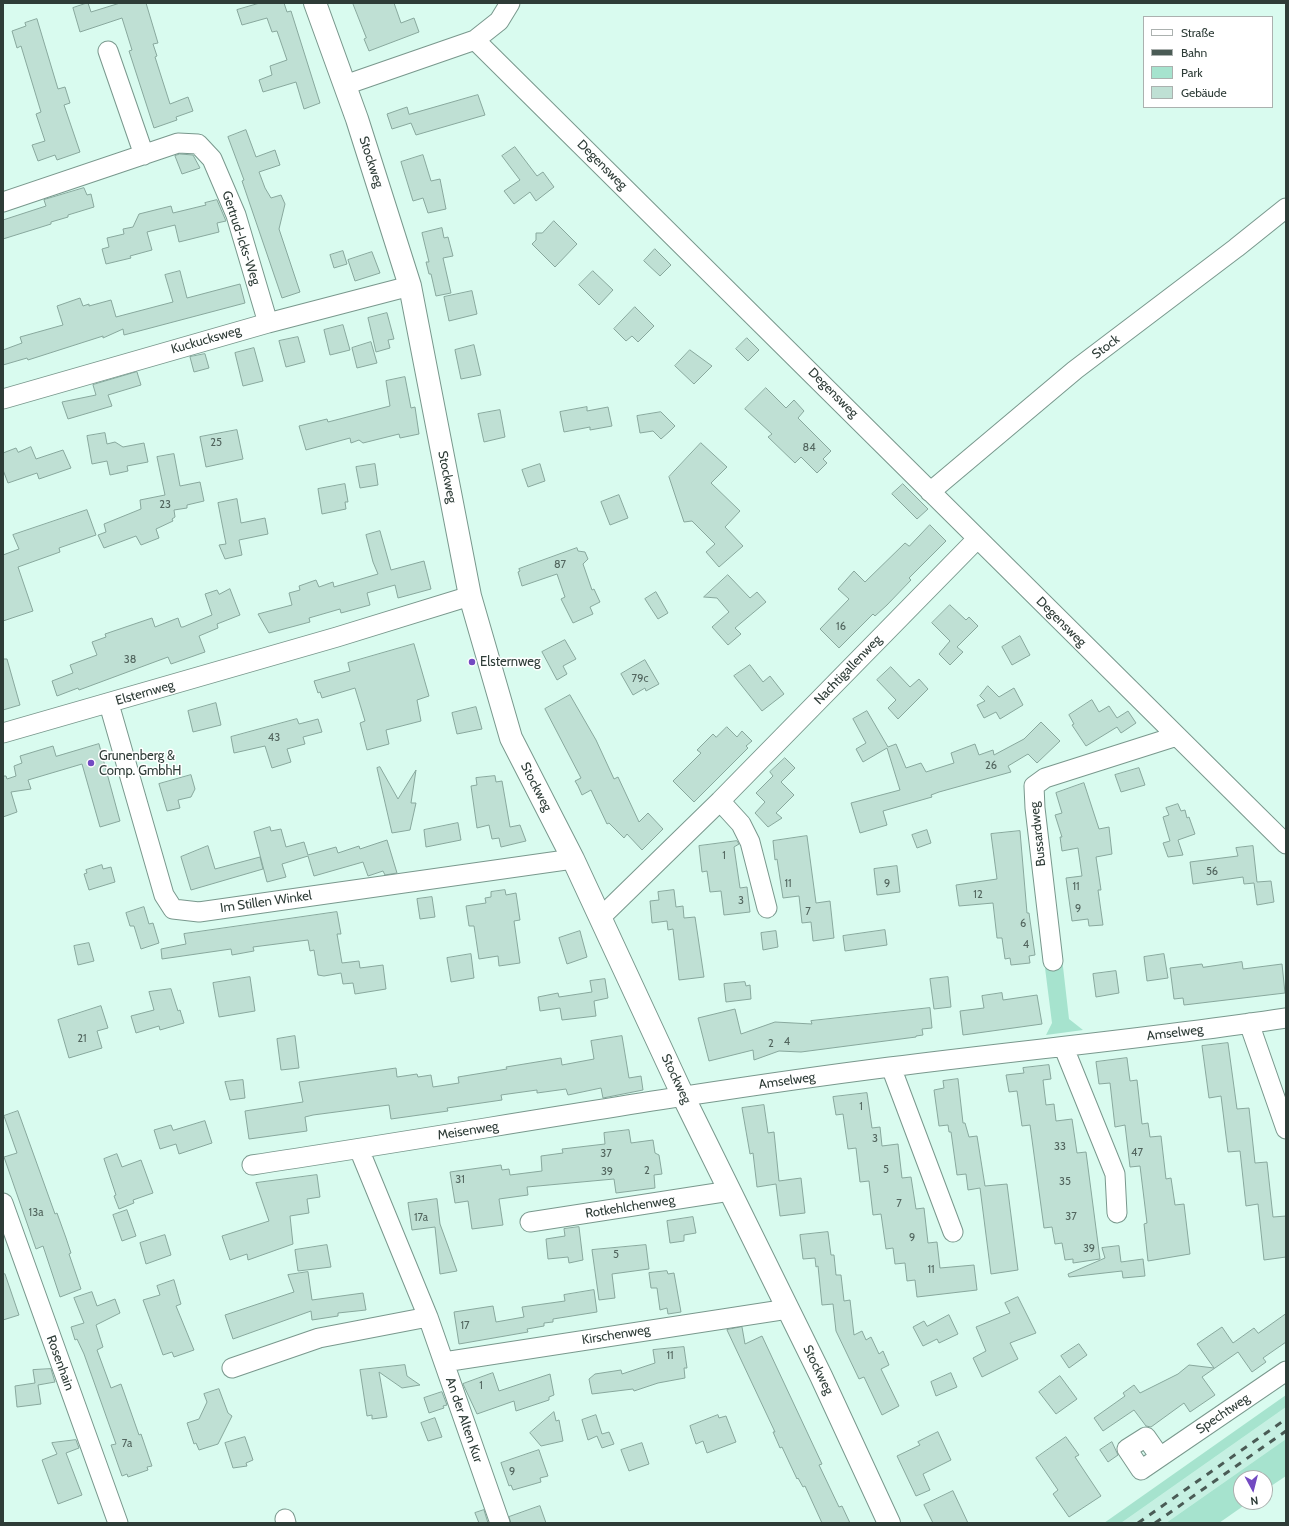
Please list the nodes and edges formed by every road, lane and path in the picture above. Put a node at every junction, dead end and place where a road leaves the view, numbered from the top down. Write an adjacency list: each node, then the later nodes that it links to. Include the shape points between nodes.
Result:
1 (315, 3): 5 (street, Stockweg)
2 (510, 3): 3 (street, via 498,21)
3 (476, 40): 5 (street); 12 (street, Degensweg)
4 (108, 51): 6 (street)
5 (345, 85): 9 (street, Stockweg)
6 (144, 155): 7 (street, Gertrud-Icks-Weg); 10 (street, Gertrud-Icks-Weg, via 178,143 198,144 212,159 236,215)
7 (3, 202)
8 (1286, 208): 12 (street, Stock, via 1075,370)
9 (410, 286): 10 (street, Kuckucksweg); 14 (street, Stockweg)
10 (268, 323): 11 (street, Kuckucksweg)
11 (3, 398)
12 (930, 492): 13 (street, Degensweg)
13 (977, 539): 17 (street, Degensweg); 18 (street, Nachtigallenweg)
14 (470, 596): 15 (street, Elsternweg); 20 (street, Stockweg, via 511,738)
15 (109, 704): 16 (street, Elsternweg); 20 (street, Im Stillen Winkel, via 164,894 173,909 199,912)
16 (3, 733)
17 (1177, 736): 19 (street, Degensweg); 23 (street, Bussardweg, via 1045,778 1034,786)
18 (720, 801): 21 (street, via 741,824 750,842); 22 (street, Nachtigallenweg)
19 (1286, 844)
20 (573, 859): 22 (street, Stockweg)
21 (767, 908)
22 (600, 918): 28 (street, Stockweg)
23 (1053, 961)
24 (1286, 1018): 25 (street, Amselweg)
25 (1249, 1024): 26 (street, Amselweg); 29 (street)
26 (1064, 1048): 27 (street, Amselweg); 34 (street, via 1115,1174)
27 (891, 1067): 28 (street, Amselweg); 36 (street)
28 (683, 1096): 30 (street, Meisenweg); 32 (street, Stockweg)
29 (1286, 1129)
30 (359, 1149): 31 (street, Meisenweg); 38 (street, An der Alten Kur)
31 (252, 1165)
32 (730, 1191): 35 (street, Rotkehlchenweg); 37 (street, Stockweg)
33 (3, 1203): 43 (street, Rosenhain)
34 (1117, 1213)
35 (530, 1222)
36 (953, 1232)
37 (788, 1309): 39 (street, Kirschenweg); 45 (street, Stockweg)
38 (428, 1317): 39 (street, An der Alten Kur); 40 (street, via 319,1338)
39 (444, 1362): 44 (street, An der Alten Kur)
40 (232, 1368)
41 (1286, 1371): 42 (street, Spechtweg)
42 (1160, 1457)
43 (118, 1523)
44 (500, 1523)
45 (890, 1523)

